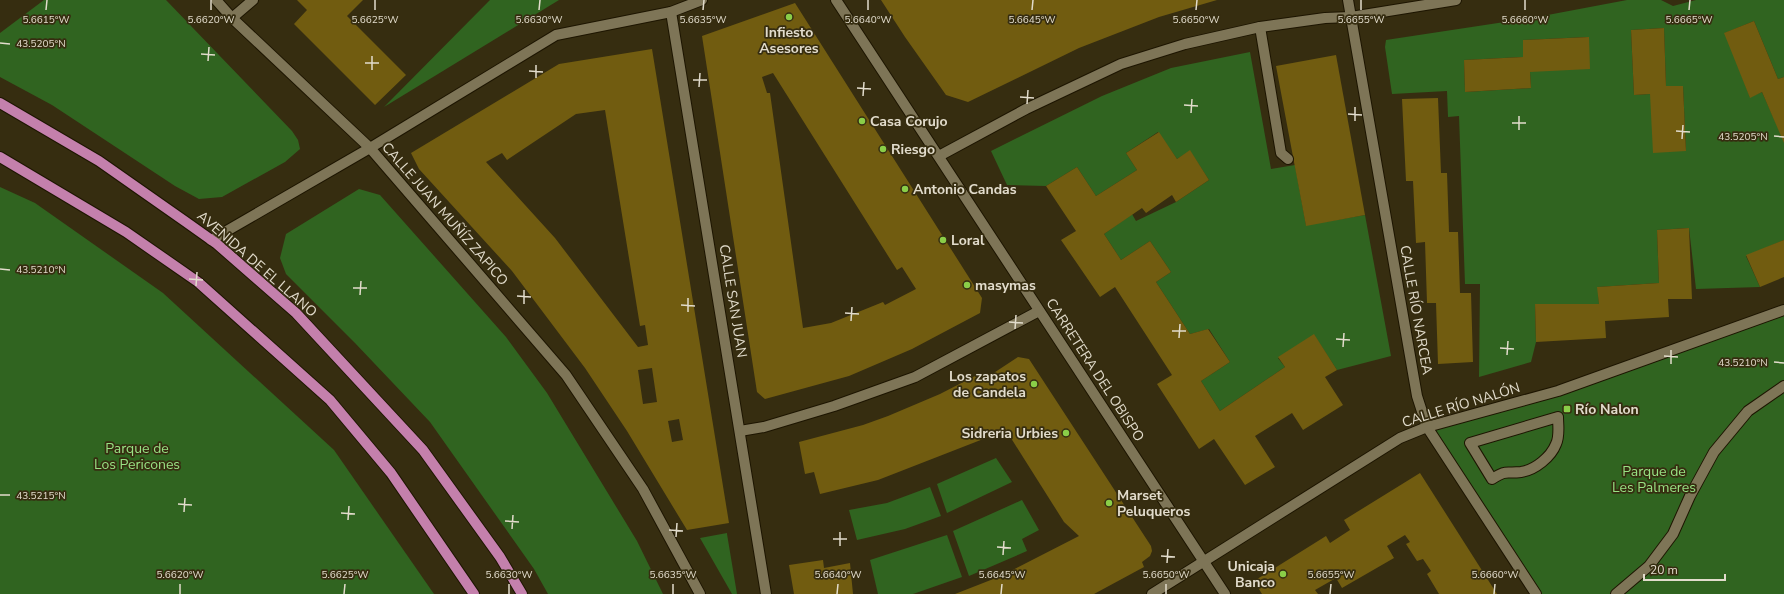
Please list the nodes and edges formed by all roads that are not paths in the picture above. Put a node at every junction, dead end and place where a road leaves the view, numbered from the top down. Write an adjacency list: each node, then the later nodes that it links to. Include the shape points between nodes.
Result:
1 (216, 0): 9 (street, CALLE JUAN MUÑÍZ ZAPICO)
2 (253, 0): 9 (street)
3 (702, 0): 7 (street)
4 (836, 0): 13 (street, CARRETERA DEL OBISPO)
5 (1348, 0): 8 (street, CALLE RÍO NARCEA)
6 (1456, 0): 8 (street)
7 (671, 12): 12 (street, via 556,35); 22 (street, CALLE SAN JUAN)
8 (1351, 17): 10 (street); 21 (street, CALLE RÍO NARCEA, via 1417,396)
9 (232, 18): 12 (street, CALLE JUAN MUÑÍZ ZAPICO)
10 (1260, 27): 13 (street, via 1185,44 1120,64 1026,109); 15 (street, via 1281,153)
11 (0, 103): 16 (main road, AVENIDA DE EL LLANO, via 99,161)
12 (370, 148): 16 (street); 26 (street, CALLE JUAN MUÑÍZ ZAPICO, via 566,375 643,489)
13 (939, 156): 18 (street, CARRETERA DEL OBISPO)
14 (0, 157): 24 (main road, via 126,232 198,282 330,400 391,472)
15 (1288, 159)
16 (211, 240): 25 (main road, AVENIDA DE EL LLANO, via 296,313 423,450 500,557)
17 (1784, 310): 21 (street, CALLE RÍO NALÓN, via 1558,391)
18 (1039, 311): 22 (street, via 914,377 834,406 764,427); 23 (street, CARRETERA DEL OBISPO)
19 (1784, 386): 31 (street, via 1748,411 1714,452 1673,534 1648,566)
20 (1558, 417): 20 (street, via 1550,419 1470,443 1492,479 1504,471 1522,472 1539,464 1549,455 1556,444)
21 (1427, 427): 23 (street, CALLE RÍO NALÓN, via 1400,438); 30 (street, CALLE RÍO NARCEA)
22 (740, 431): 27 (street, CALLE SAN JUAN)
23 (1204, 562): 28 (street, CALLE RÍO NALÓN); 29 (street, CARRETERA DEL OBISPO)
24 (474, 594)
25 (522, 594)
26 (700, 594)
27 (766, 594)
28 (1152, 594)
29 (1225, 594)
30 (1536, 594)
31 (1616, 594)

